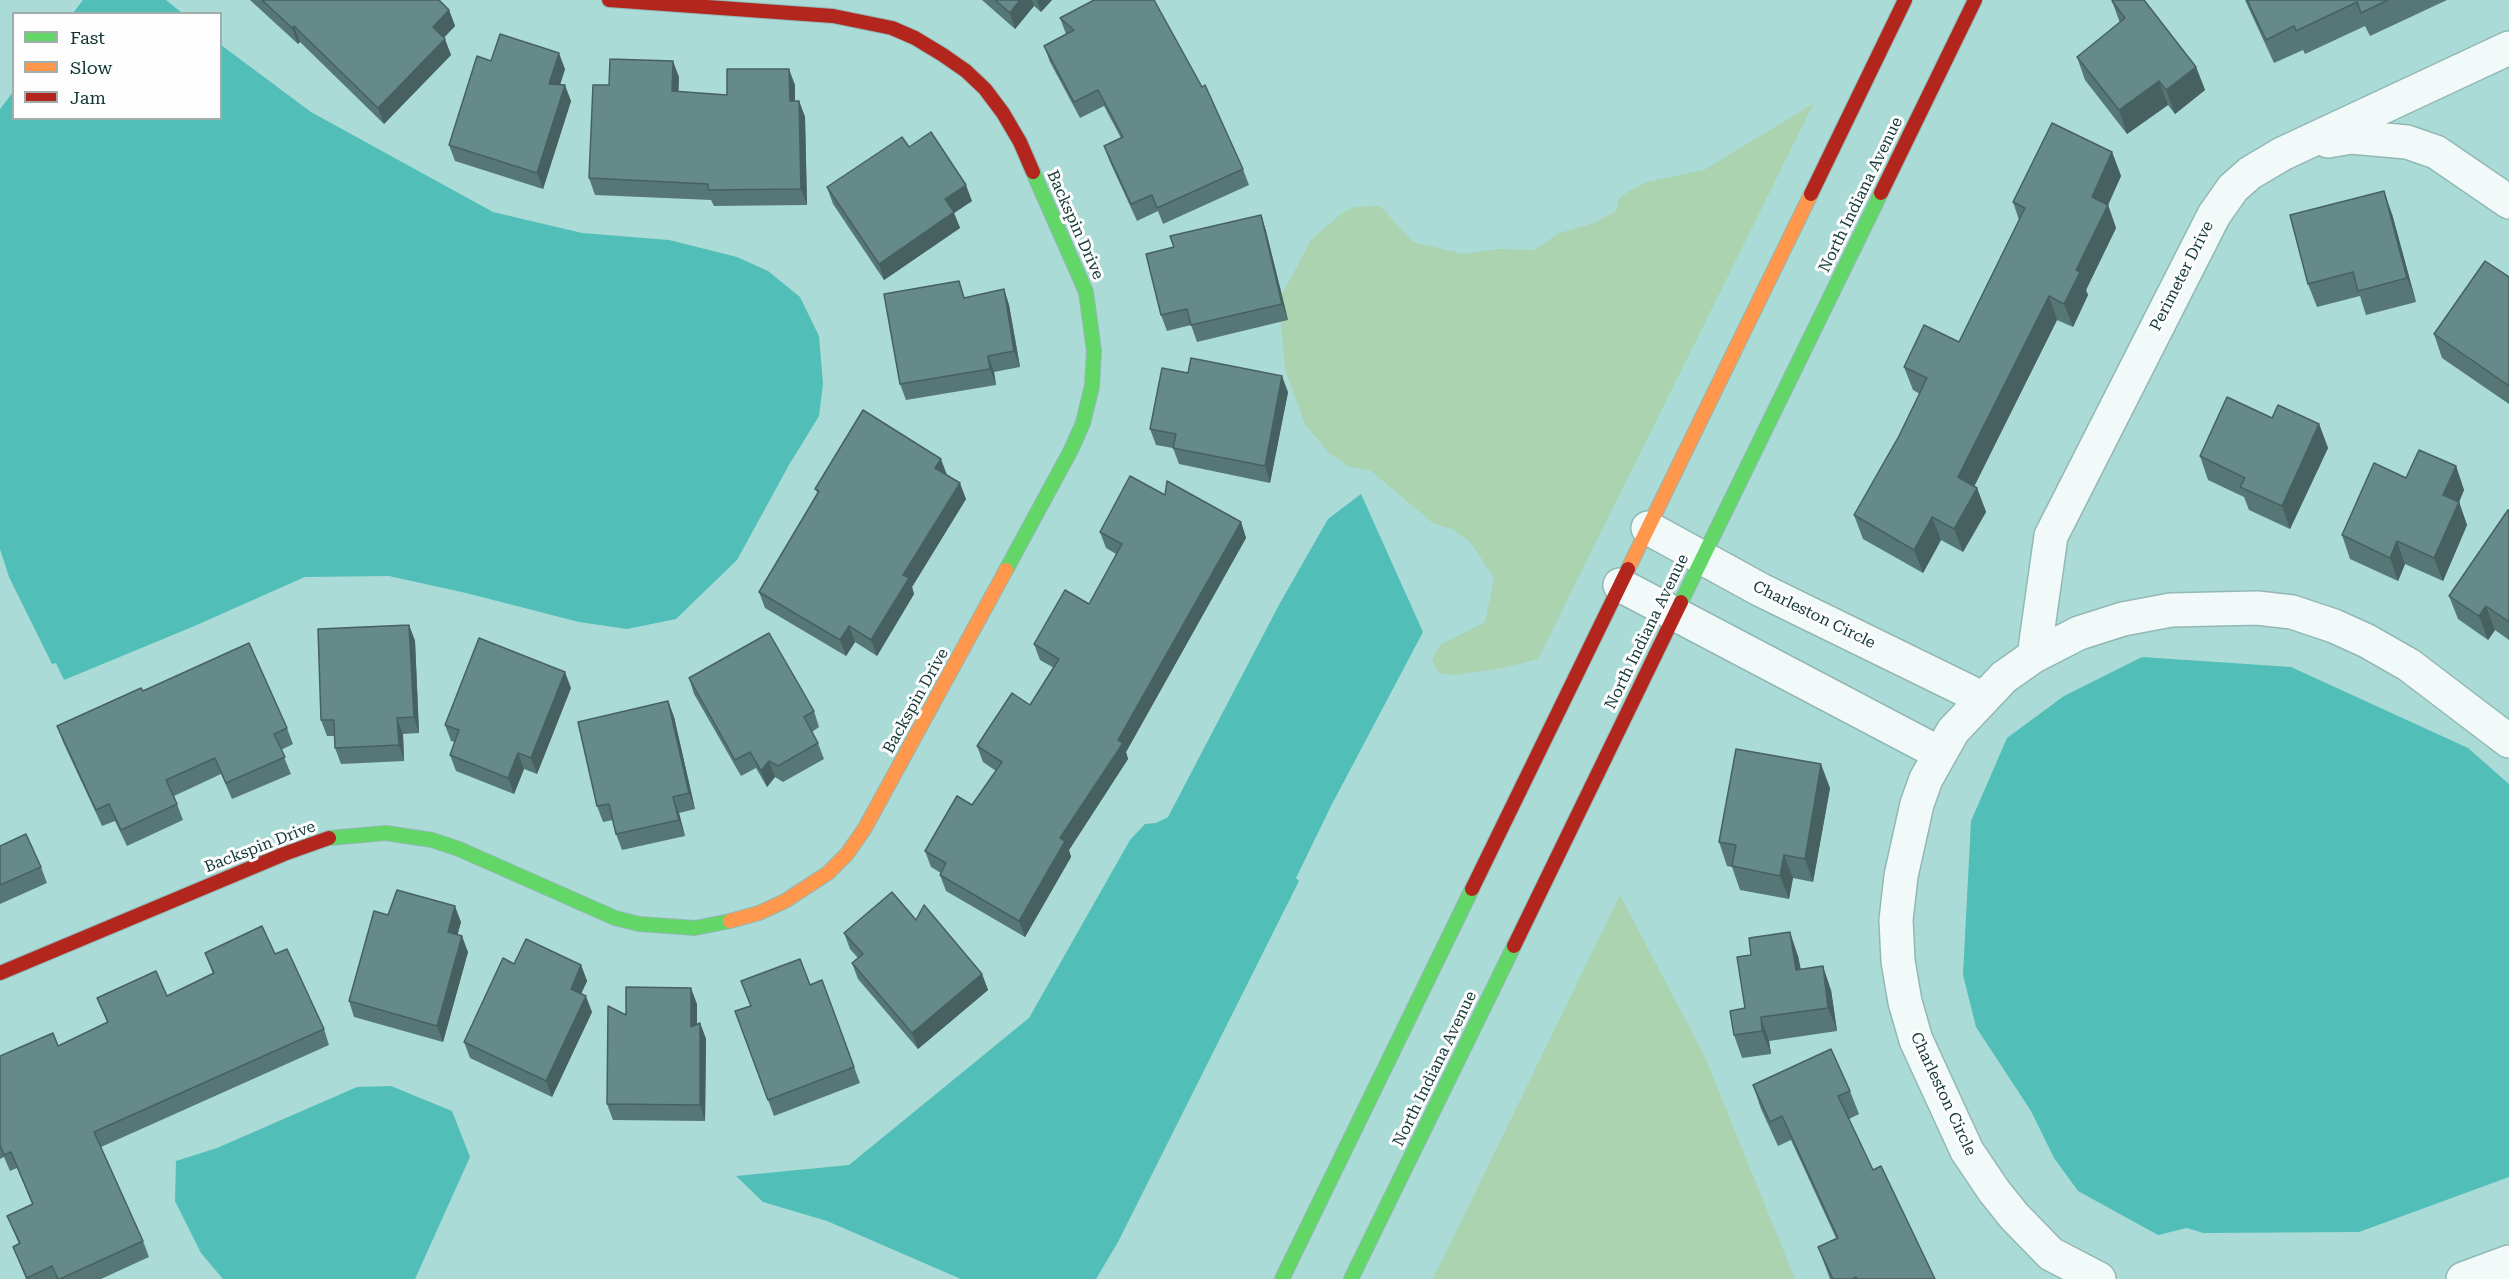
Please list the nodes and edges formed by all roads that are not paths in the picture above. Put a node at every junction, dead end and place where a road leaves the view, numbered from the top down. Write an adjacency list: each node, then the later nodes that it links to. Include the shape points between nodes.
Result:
1 (609, 0): 15 (main road, Backspin Drive, via 834,16 892,28 943,55 985,89 1003,113 1020,142 1086,292 1094,351 1092,386 1083,423 865,828 828,873 785,901 759,913 695,928 615,918 432,840 386,833 324,839)
2 (1905, 0): 7 (main road)
3 (1975, 0): 8 (main road, North Indiana Avenue)
4 (2509, 48): 5 (street, Perimeter Drive)
5 (2282, 154): 6 (street, via 2351,136 2407,142 2436,152); 11 (street, Perimeter Drive, via 2233,188 2214,215 2051,536)
6 (2509, 202)
7 (1648, 528): 8 (street, Charleston Circle); 9 (main road)
8 (1703, 556): 10 (main road, North Indiana Avenue); 12 (street, Charleston Circle, via 1761,590)
9 (1620, 585): 10 (street); 18 (main road)
10 (1675, 614): 14 (street); 19 (main road, North Indiana Avenue)
11 (2034, 656): 12 (street, Charleston Circle); 13 (street, Charleston Circle, via 2079,633 2171,610 2219,607 2292,612 2334,626 2409,665)
12 (1982, 698): 14 (street, Charleston Circle, via 1953,731)
13 (2509, 741)
14 (1940, 753): 16 (street, Charleston Circle, via 1917,804 1901,876 1896,920 1905,1002 1916,1040 1967,1151)
15 (0, 973)
16 (2054, 1266): 20 (street, Charleston Circle)
17 (2506, 1269): 21 (street)
18 (1282, 1279)
19 (1351, 1279)
20 (2099, 1279)
21 (2463, 1279)

